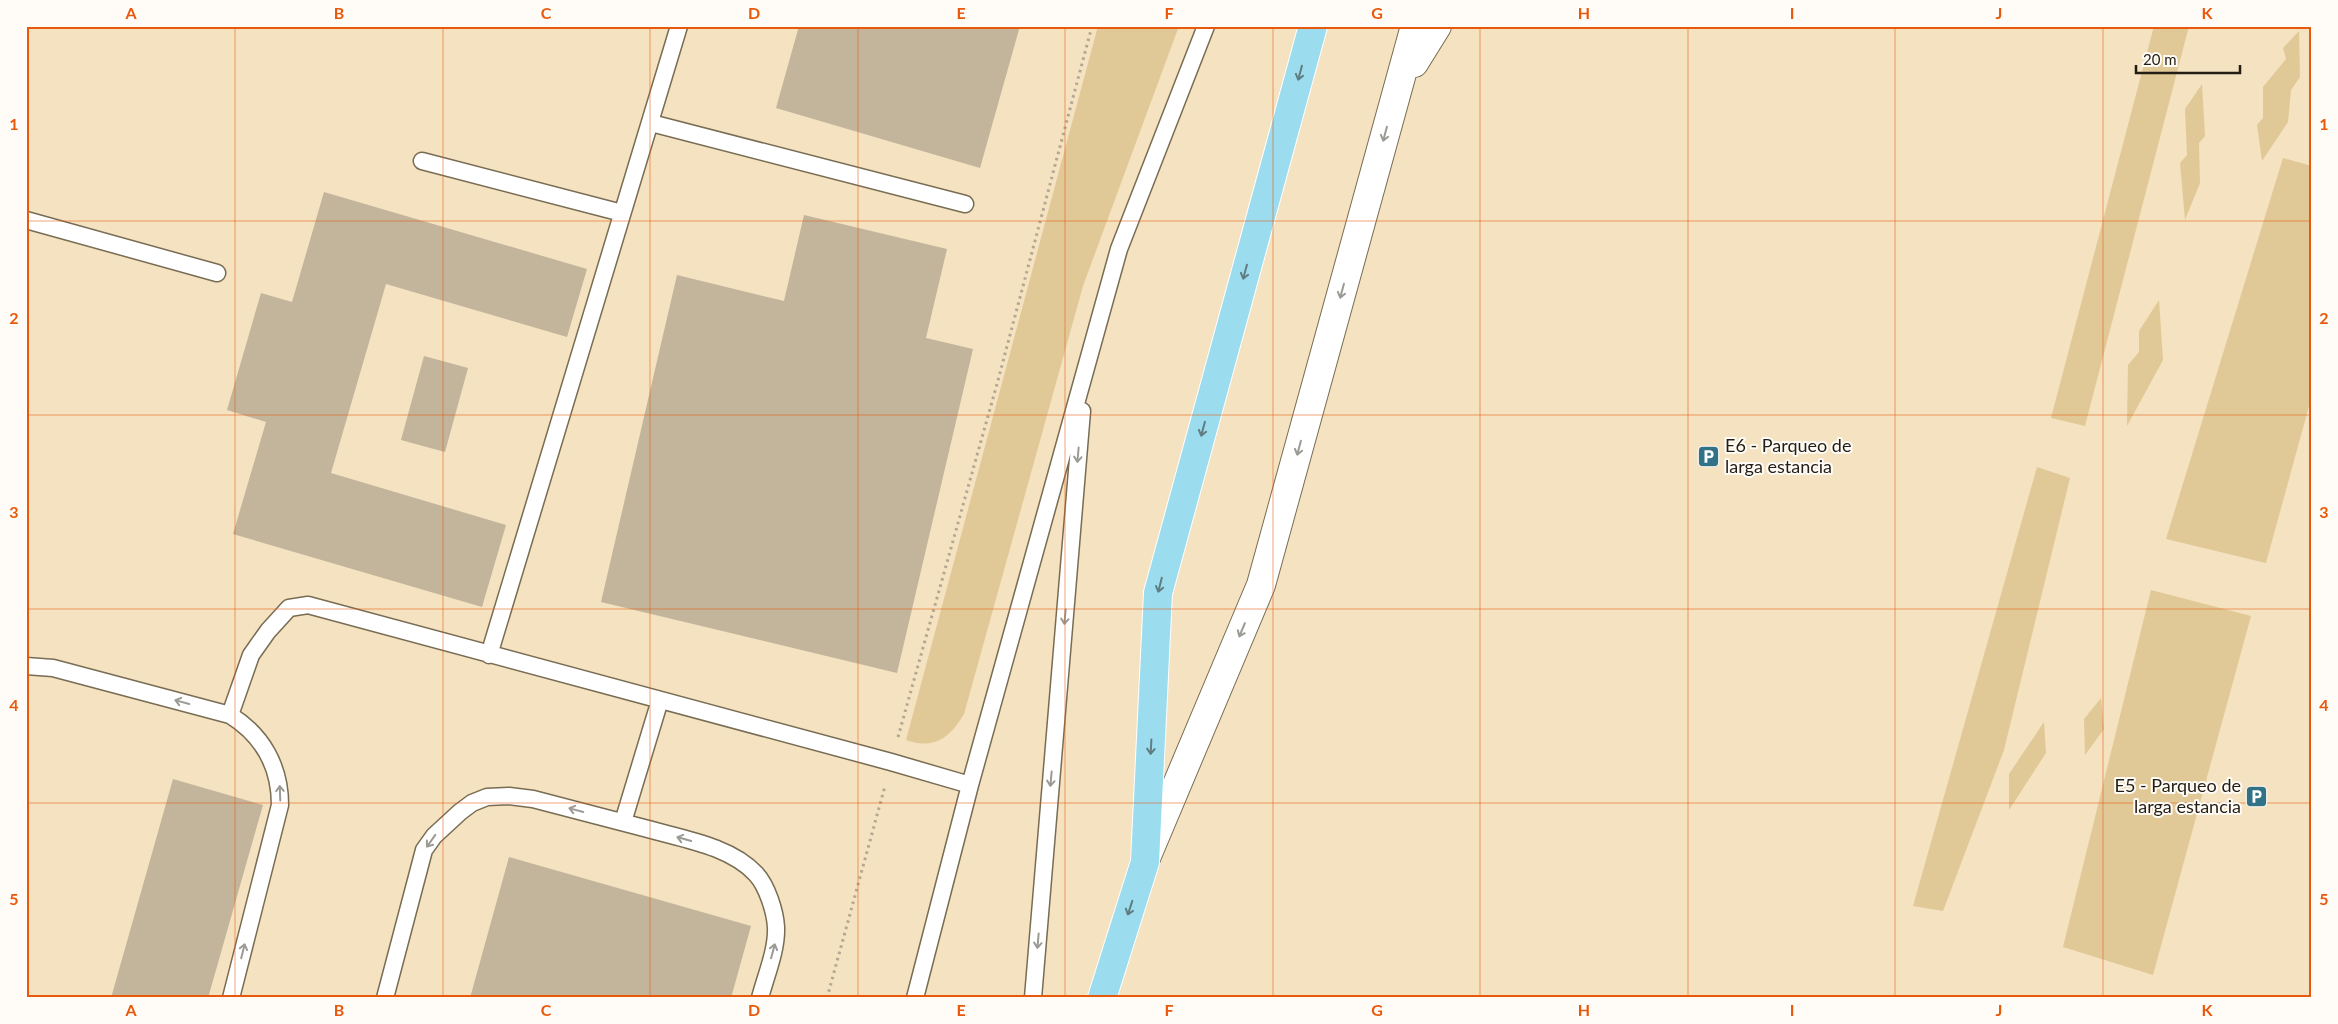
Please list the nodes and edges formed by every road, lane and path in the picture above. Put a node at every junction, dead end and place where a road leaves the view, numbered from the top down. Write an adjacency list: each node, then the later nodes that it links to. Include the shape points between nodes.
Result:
1 (678, 26): 8 (lane)
2 (1092, 26): 19 (path)
3 (1206, 26): 14 (lane, via 1119,249)
4 (1313, 26): 22 (main road, one-way to 22, via 1158,593)
5 (1415, 26): 7 (main road)
6 (1437, 26): 7 (main road)
7 (1398, 87): 22 (main road, one-way to 22, via 1261,585)
8 (651, 123): 10 (lane); 11 (lane)
9 (422, 161): 11 (lane)
10 (965, 204)
11 (622, 213): 15 (lane)
12 (26, 220): 13 (lane)
13 (217, 272)
14 (1085, 372): 20 (lane); 28 (lane, one-way to 28)
15 (489, 655): 17 (lane); 18 (lane, via 308,605 289,608 251,656)
16 (26, 666): 18 (lane, one-way to 16, via 53,668)
17 (660, 700): 19 (lane); 21 (lane)
18 (230, 715): 23 (lane, one-way to 18, via 280,805 280,786 274,764 264,746 251,730)
19 (892, 762): 20 (lane); 26 (path)
20 (970, 785): 27 (lane)
21 (623, 822): 24 (lane, one-way to 24, via 533,798 487,797 472,803 434,836 424,850); 25 (lane, one-way to 21, via 776,926 767,892 757,874 725,853)
22 (1145, 862): 29 (main road, one-way to 29)
23 (231, 998)
24 (385, 998)
25 (760, 998)
26 (827, 998)
27 (915, 998)
28 (1033, 998)
29 (1102, 998)

